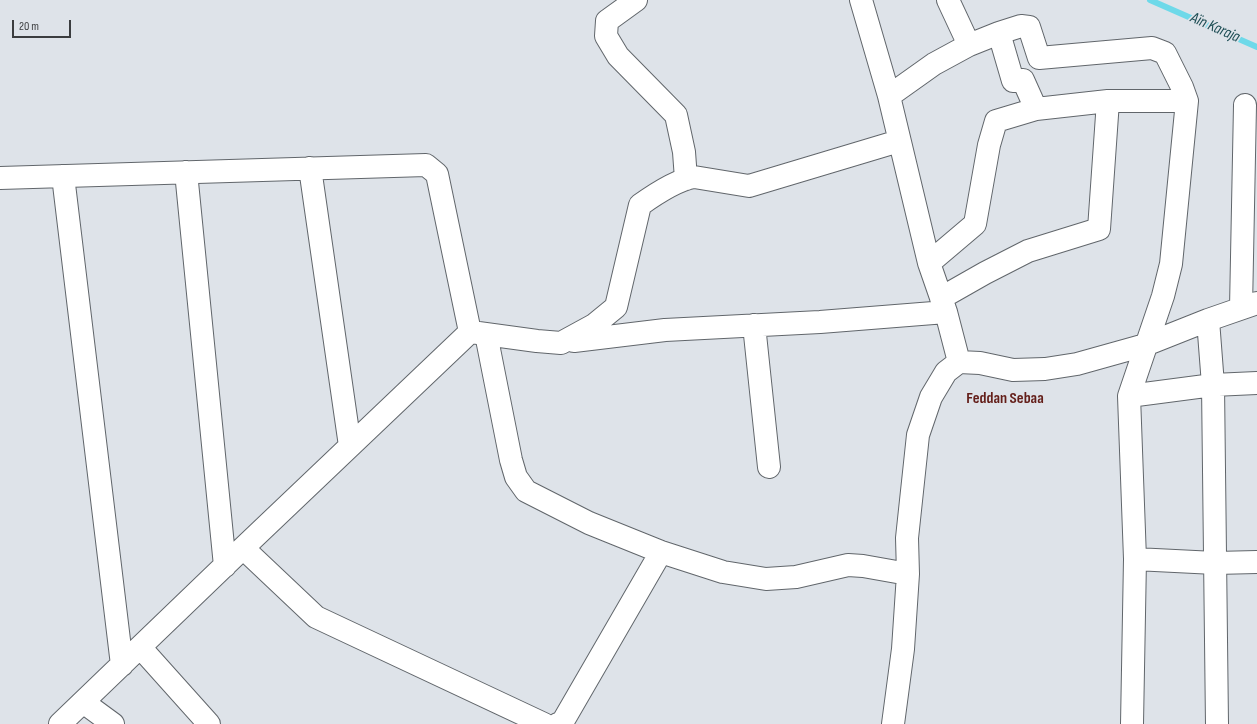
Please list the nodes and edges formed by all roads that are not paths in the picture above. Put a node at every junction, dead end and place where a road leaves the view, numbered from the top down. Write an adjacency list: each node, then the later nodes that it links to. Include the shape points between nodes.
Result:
1 (636, 0): 16 (street, via 606,21 606,36 618,56 676,115 684,152)
2 (861, 0): 6 (street)
3 (948, 0): 5 (street)
4 (999, 33): 5 (street); 8 (street, via 1021,26 1029,27 1039,58 1152,48 1165,54); 10 (street, via 1013,80 1023,80)
5 (969, 45): 6 (street, via 934,64)
6 (888, 96): 11 (street)
7 (1108, 101): 8 (street); 10 (street); 18 (street, via 1099,229 1028,251 985,273)
8 (1187, 101): 24 (street, via 1171,264 1163,296)
9 (1246, 105): 19 (street)
10 (1036, 109): 17 (street, via 996,121 989,145 975,224)
11 (899, 141): 16 (street, via 749,186 694,177); 17 (street)
12 (310, 168): 13 (street); 22 (street, via 426,165 432,168 437,174); 29 (street)
13 (186, 172): 14 (street); 36 (street)
14 (63, 176): 15 (street); 39 (street)
15 (0, 178)
16 (686, 179): 23 (street, via 640,205 616,307 594,325)
17 (930, 263): 18 (street)
18 (943, 305): 21 (street, via 820,322); 25 (street)
19 (1249, 305): 20 (street)
20 (1208, 320): 24 (street); 27 (street)
21 (754, 325): 23 (street, via 665,330); 30 (street)
22 (478, 333): 23 (street); 29 (street); 32 (street, via 516,477 526,492 589,523)
23 (561, 343)
24 (1145, 345): 25 (street, via 1077,364 1045,369 1013,370 980,363); 28 (street)
25 (959, 362): 37 (street, via 946,372 931,397 918,435 907,538)
26 (1257, 383): 27 (street)
27 (1214, 385): 28 (street); 35 (street)
28 (1129, 396): 33 (street)
29 (350, 446): 31 (street)
30 (769, 466)
31 (243, 548): 36 (street); 44 (street, via 316,617)
32 (661, 552): 37 (street, via 723,572 766,579 796,578 848,565); 45 (street, via 562,723)
33 (1135, 559): 35 (street); 47 (street)
34 (1257, 562): 35 (street)
35 (1215, 563): 48 (street)
36 (225, 566): 38 (street)
37 (908, 574): 46 (street)
38 (140, 647): 39 (street); 43 (street)
39 (122, 665): 40 (street)
40 (82, 702): 41 (street); 42 (street)
41 (60, 724)
42 (113, 724)
43 (209, 724)
44 (544, 724)
45 (558, 724)
46 (893, 724)
47 (1132, 724)
48 (1217, 724)

